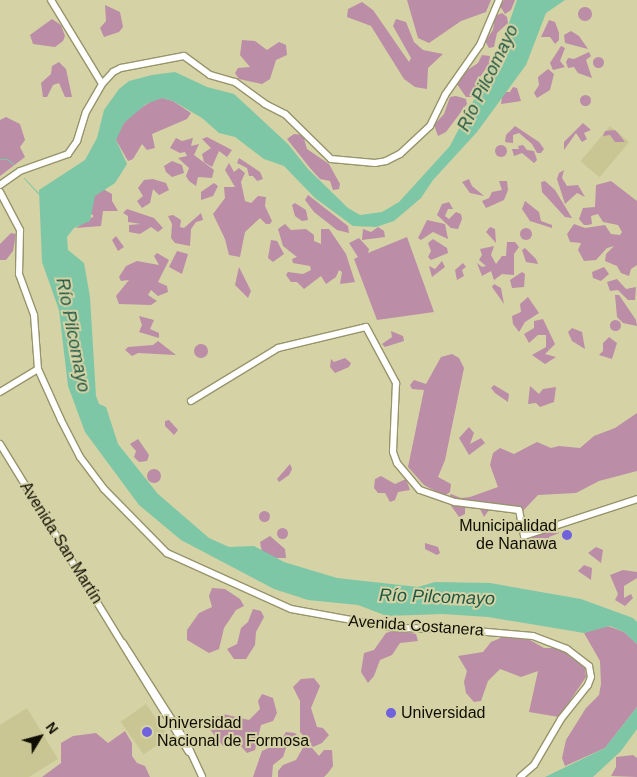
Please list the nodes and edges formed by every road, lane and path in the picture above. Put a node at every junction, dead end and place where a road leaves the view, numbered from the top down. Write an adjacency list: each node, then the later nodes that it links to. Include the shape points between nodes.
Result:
1 (51, 0): 3 (street)
2 (499, 0): 3 (street, via 480,44 445,95 430,126 400,154 375,164 331,159 285,114 264,104 235,82 210,75 184,56 121,68)
3 (102, 84): 4 (street, via 68,154 20,171)
4 (0, 186)
5 (0, 192): 6 (street, Avenida Costanera, via 20,230 19,274 34,315)
6 (38, 369): 7 (street); 12 (street, Avenida Costanera, via 77,450 104,489 151,540 188,565 291,609 396,628 532,636 550,640 581,658 589,666 591,676 588,685 561,719 534,765)
7 (0, 392)
8 (191, 401): 10 (street, via 278,348 366,327 396,383 393,452 397,463 420,490 455,502 519,510 524,536)
9 (0, 444): 11 (street, Avenida San Martín, via 122,642 131,651 181,734)
10 (637, 499)
11 (202, 777)
12 (520, 777)

